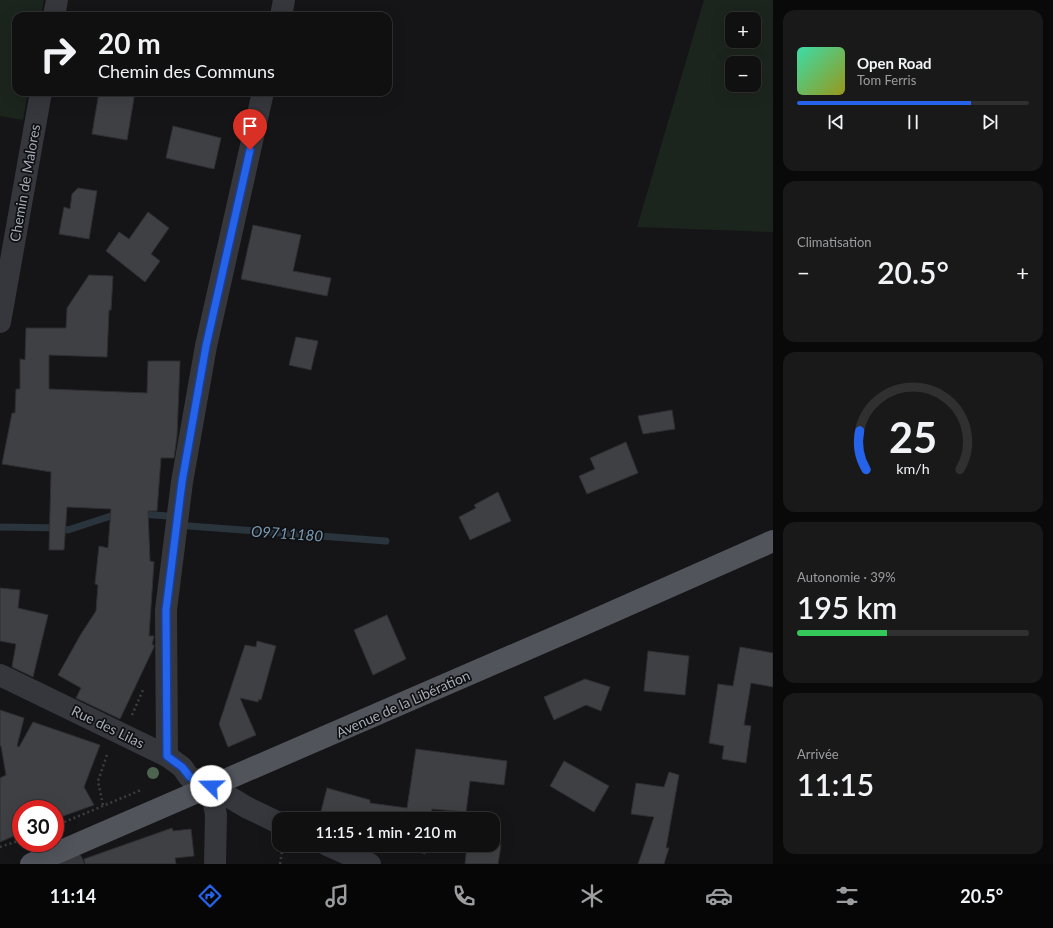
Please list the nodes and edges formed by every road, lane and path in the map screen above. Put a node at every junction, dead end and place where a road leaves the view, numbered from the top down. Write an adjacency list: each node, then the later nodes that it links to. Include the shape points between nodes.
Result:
1 (57, 0): 3 (street)
2 (284, 0): 4 (street)
3 (55, 12)
4 (282, 12)
5 (40, 96): 7 (street, Chemin de Malores)
6 (262, 96): 10 (street, via 206,346 188,446 166,610)
7 (0, 322)
8 (773, 541): 11 (main road, Avenue de la Libération)
9 (0, 675): 10 (street, Rue des Lilas)
10 (167, 756): 11 (street, Rue des Lilas, via 190,777)
11 (211, 786): 12 (street, Rue des Lilas); 17 (main road, Avenue de la Libération); 19 (street, via 216,815)
12 (272, 820)
13 (12, 843): 14 (path)
14 (0, 847)
15 (282, 852): 20 (path)
16 (343, 852): 21 (street)
17 (68, 857): 18 (main road, Avenue de la Libération)
18 (31, 864)
19 (215, 864)
20 (280, 864)
21 (370, 864)

